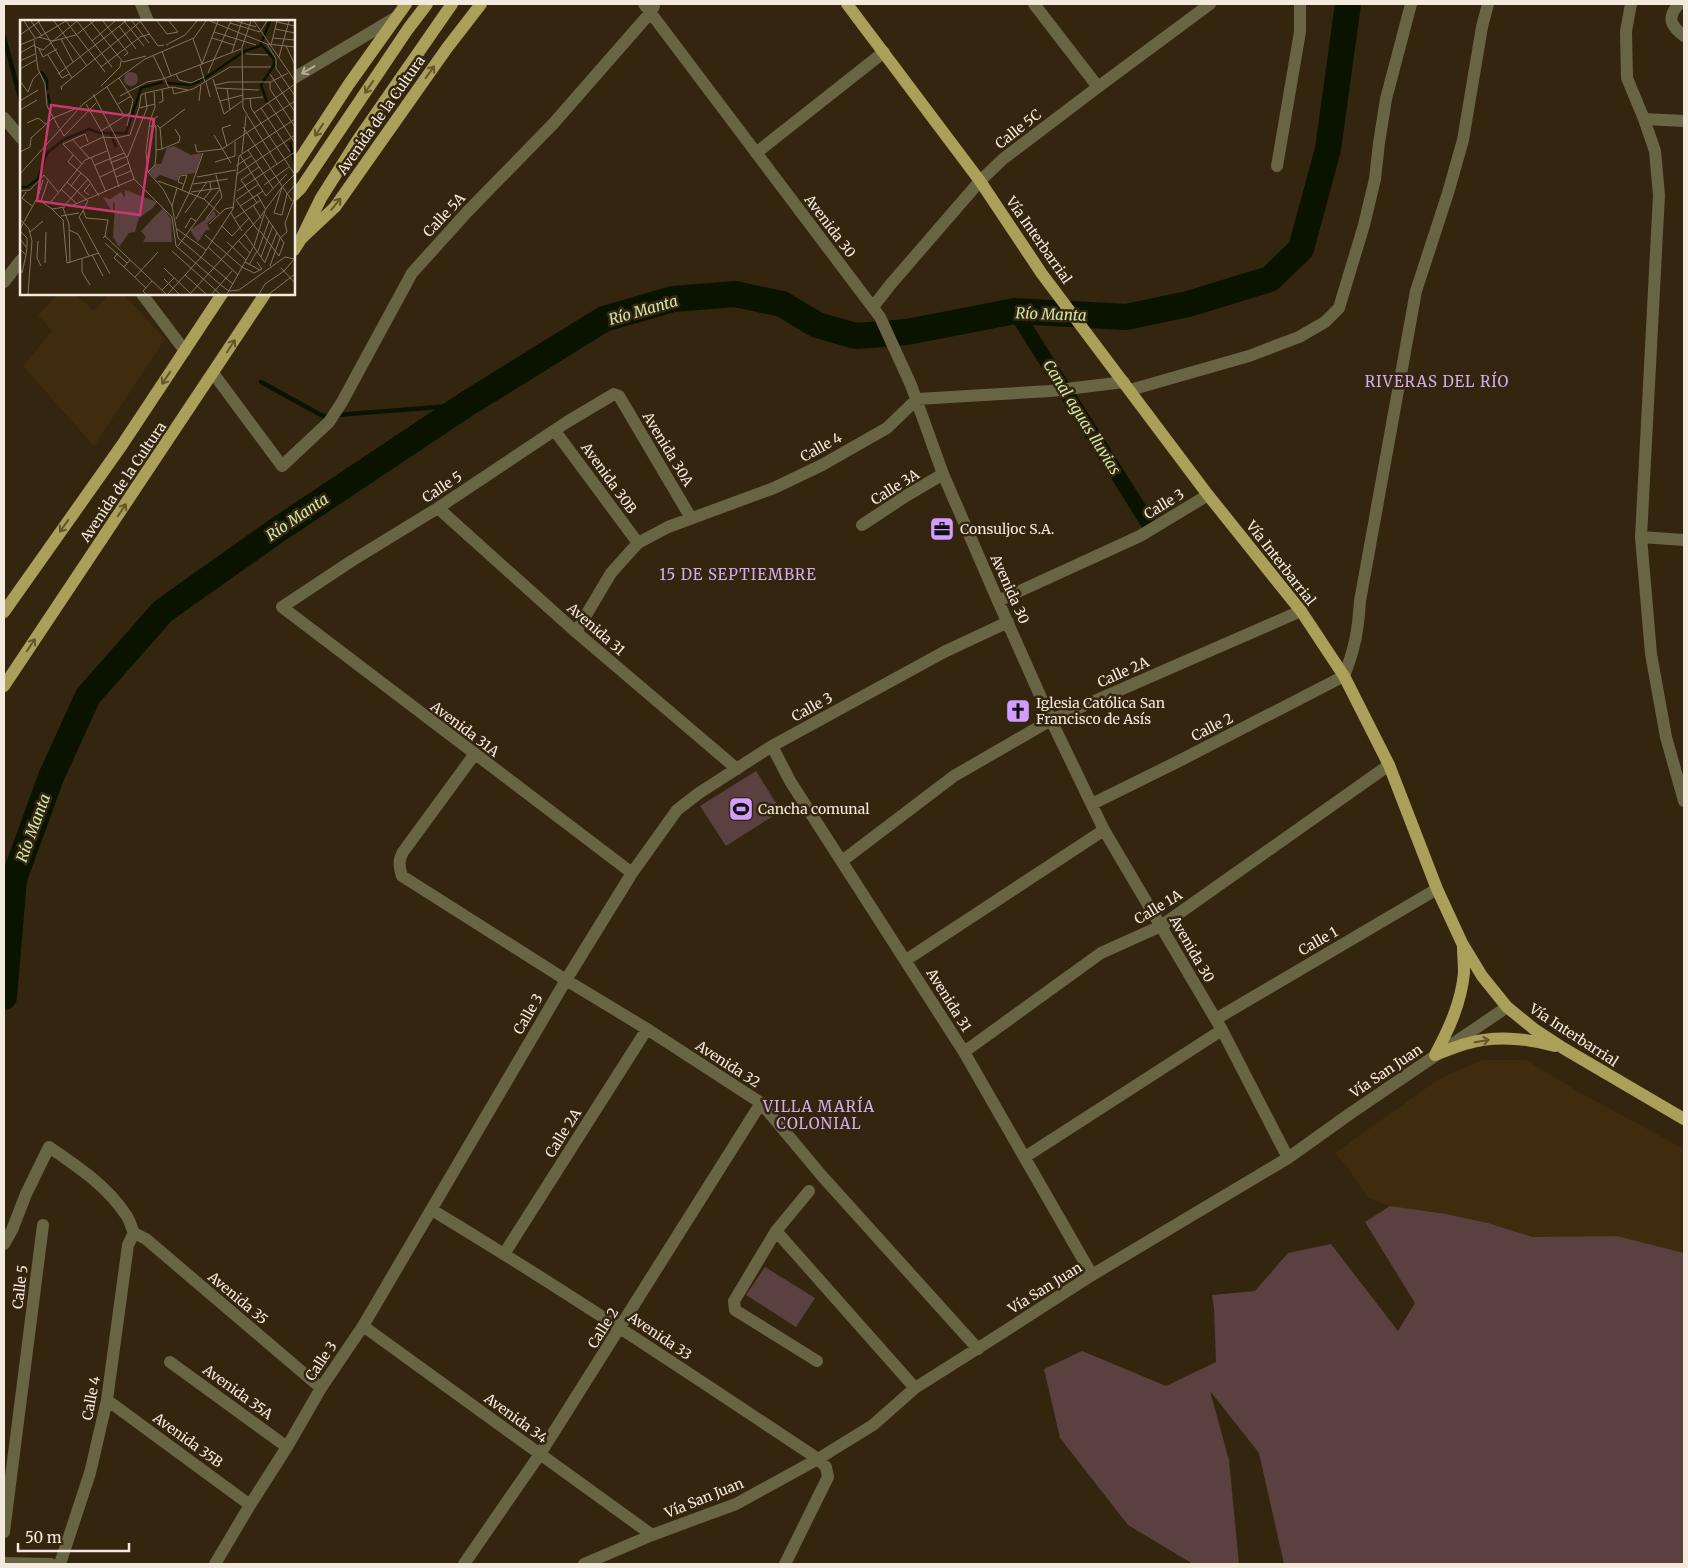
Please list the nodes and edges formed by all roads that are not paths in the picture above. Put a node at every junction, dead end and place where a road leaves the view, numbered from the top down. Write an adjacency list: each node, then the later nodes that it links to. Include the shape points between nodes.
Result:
1 (142, 4): 16 (street)
2 (406, 4): 15 (main road)
3 (427, 4): 29 (main road, Avenida de la Cultura, one-way to 29)
4 (452, 4): 30 (main road, Avenida de la Cultura, via 357,141 321,198)
5 (481, 4): 30 (main road, Avenida de la Cultura, one-way to 5, via 335,207)
6 (847, 4): 18 (main road, Vía Interbarrial)
7 (1034, 4): 20 (street)
8 (1300, 4): 27 (street, via 1300,32)
9 (1411, 4): 40 (street, via 1386,99 1373,188 1339,308 1325,322 1299,337 1249,356)
10 (1488, 4): 58 (street, via 1462,140 1416,291 1360,601 1354,652)
11 (1631, 4): 22 (street, via 1626,31 1627,78)
12 (1679, 4): 17 (street, via 1672,11 1671,21)
13 (1205, 5): 20 (street, Calle 5C)
14 (650, 7): 25 (street, Avenida 30); 39 (street, Calle 5A, via 553,124 412,273 329,422 282,466)
15 (395, 18): 19 (street, one-way to 19); 26 (main road, one-way to 26)
16 (148, 20)
17 (1684, 36)
18 (884, 52): 25 (street); 28 (main road, Vía Interbarrial)
19 (295, 77)
20 (1098, 87): 28 (street, Calle 5C, via 1003,159)
21 (4, 118): 24 (street)
22 (1644, 118): 23 (street); 49 (street, via 1655,151 1659,195)
23 (1684, 121)
24 (20, 137)
25 (756, 153): 37 (street, Avenida 30)
26 (295, 166)
27 (1277, 166)
28 (980, 181): 37 (street, Calle 5C, via 890,285); 40 (main road, Vía Interbarrial, via 1042,274)
29 (295, 194)
30 (301, 239): 31 (main road, Avenida de la Cultura)
31 (295, 248)
32 (20, 261): 33 (street)
33 (4, 282)
34 (143, 295): 38 (street)
35 (221, 295): 38 (main road, Avenida de la Cultura)
36 (264, 295): 39 (main road, Avenida de la Cultura, one-way to 36)
37 (876, 312): 42 (street, Avenida 30)
38 (185, 351): 55 (main road, Avenida de la Cultura, one-way to 55)
39 (214, 373): 59 (main road, Avenida de la Cultura, one-way to 39)
40 (1124, 381): 42 (street, via 1064,390); 45 (main road, Vía Interbarrial)
41 (619, 396): 43 (street, Calle 5, via 611,395); 47 (street, Avenida 30A)
42 (917, 399): 44 (street, Avenida 30); 47 (street, Calle 4, via 887,428 822,465 774,488)
43 (555, 431): 46 (street, Calle 5); 51 (street, Avenida 30B)
44 (943, 474): 48 (street, Calle 3A); 52 (street, Avenida 30)
45 (1208, 494): 52 (street, Calle 3, via 1140,536); 54 (main road, Vía Interbarrial)
46 (438, 508): 53 (street, Calle 5); 57 (street, Avenida 31)
47 (691, 518): 51 (street, Calle 4)
48 (862, 525)
49 (1641, 536): 50 (street); 65 (street, via 1651,654 1666,737)
50 (1684, 540)
51 (638, 543): 57 (street, Calle 4, via 611,573)
52 (998, 601): 56 (street, Avenida 30)
53 (282, 607): 62 (street, Avenida 31A)
54 (1301, 611): 58 (main road, Vía Interbarrial); 60 (street, Calle 2A)
55 (4, 612)
56 (1008, 622): 60 (street, Avenida 30); 61 (street, Calle 3, via 944,652)
57 (576, 632): 64 (street, Avenida 31)
58 (1344, 676): 63 (main road, Vía Interbarrial); 66 (street, Calle 2)
59 (4, 686)
60 (1052, 720): 66 (street, Avenida 30); 68 (street, Calle 2A, via 954,776)
61 (772, 746): 64 (street, Calle 3); 68 (street, Avenida 31, via 790,781)
62 (474, 755): 69 (street, Avenida 31A); 74 (street, Avenida 32, via 403,852 399,859 402,876)
63 (1388, 765): 70 (main road, Vía Interbarrial); 71 (street, Calle 1A)
64 (737, 769): 69 (street, Calle 3, via 677,810)
65 (1684, 801)
66 (1092, 804): 67 (street, Avenida 30)
67 (1104, 830): 71 (street, Avenida 30); 73 (street)
68 (842, 861): 73 (street, Avenida 31)
69 (632, 874): 74 (street, Calle 3)
70 (1437, 889): 72 (main road, Vía Interbarrial); 76 (street, Calle 1)
71 (1161, 926): 76 (street, Avenida 30); 79 (street, Calle 1A, via 1100,953)
72 (1462, 943): 75 (main road, Vía Interbarrial, via 1482,976); 80 (main road, via 1464,973 1460,995 1451,1024)
73 (906, 960): 79 (street, Avenida 31)
74 (566, 980): 77 (street, Avenida 32); 86 (street, Calle 3)
75 (1507, 1007): 78 (main road, Vía Interbarrial); 80 (street, Vía San Juan)
76 (1219, 1025): 83 (street, Calle 1); 84 (street, Avenida 30)
77 (647, 1029): 81 (street, Avenida 32); 91 (street, Calle 2A)
78 (1563, 1048): 80 (main road, one-way to 78, via 1487,1040 1523,1040); 82 (main road, Vía Interbarrial)
79 (964, 1052): 83 (street, Avenida 31)
80 (1435, 1055): 84 (street, Vía San Juan)
81 (761, 1103): 94 (street, Calle 2); 95 (street, Avenida 32, via 822,1176)
82 (1684, 1119)
83 (1025, 1157): 92 (street, Avenida 31)
84 (1288, 1158): 92 (street, Vía San Juan)
85 (809, 1190): 88 (street)
86 (432, 1210): 91 (street, Avenida 33); 93 (street, Calle 3)
87 (43, 1225): 105 (street, Calle 5)
88 (776, 1231): 96 (street, via 734,1306); 99 (street)
89 (134, 1233): 90 (street, via 127,1216 114,1200 85,1172 49,1146); 98 (street, Avenida 35, via 146,1239); 100 (street, Calle 4, via 128,1245)
90 (4, 1244)
91 (504, 1254): 94 (street, Avenida 33)
92 (1092, 1276): 95 (street, Vía San Juan)
93 (363, 1326): 98 (street, Calle 3); 102 (street, Avenida 34)
94 (620, 1328): 102 (street, Calle 2); 103 (street, Avenida 33)
95 (978, 1349): 99 (street, Vía San Juan)
96 (817, 1361)
97 (170, 1362): 101 (street, Avenida 35A)
98 (321, 1388): 101 (street, Calle 3)
99 (915, 1388): 103 (street, Vía San Juan, via 873,1425)
100 (108, 1400): 104 (street, Avenida 35B); 109 (street, Calle 4, via 90,1472)
101 (287, 1447): 104 (street, Calle 3)
102 (540, 1454): 106 (street, Avenida 34); 111 (street, Calle 2)
103 (818, 1459): 106 (street, Vía San Juan, via 736,1504); 113 (street, via 826,1468 828,1477)
104 (250, 1505): 110 (street, Calle 3)
105 (4, 1532)
106 (652, 1535): 112 (street, Vía San Juan)
107 (4, 1563): 108 (street)
108 (51, 1564)
109 (60, 1564)
110 (216, 1564)
111 (464, 1564)
112 (584, 1564)
113 (785, 1564)

